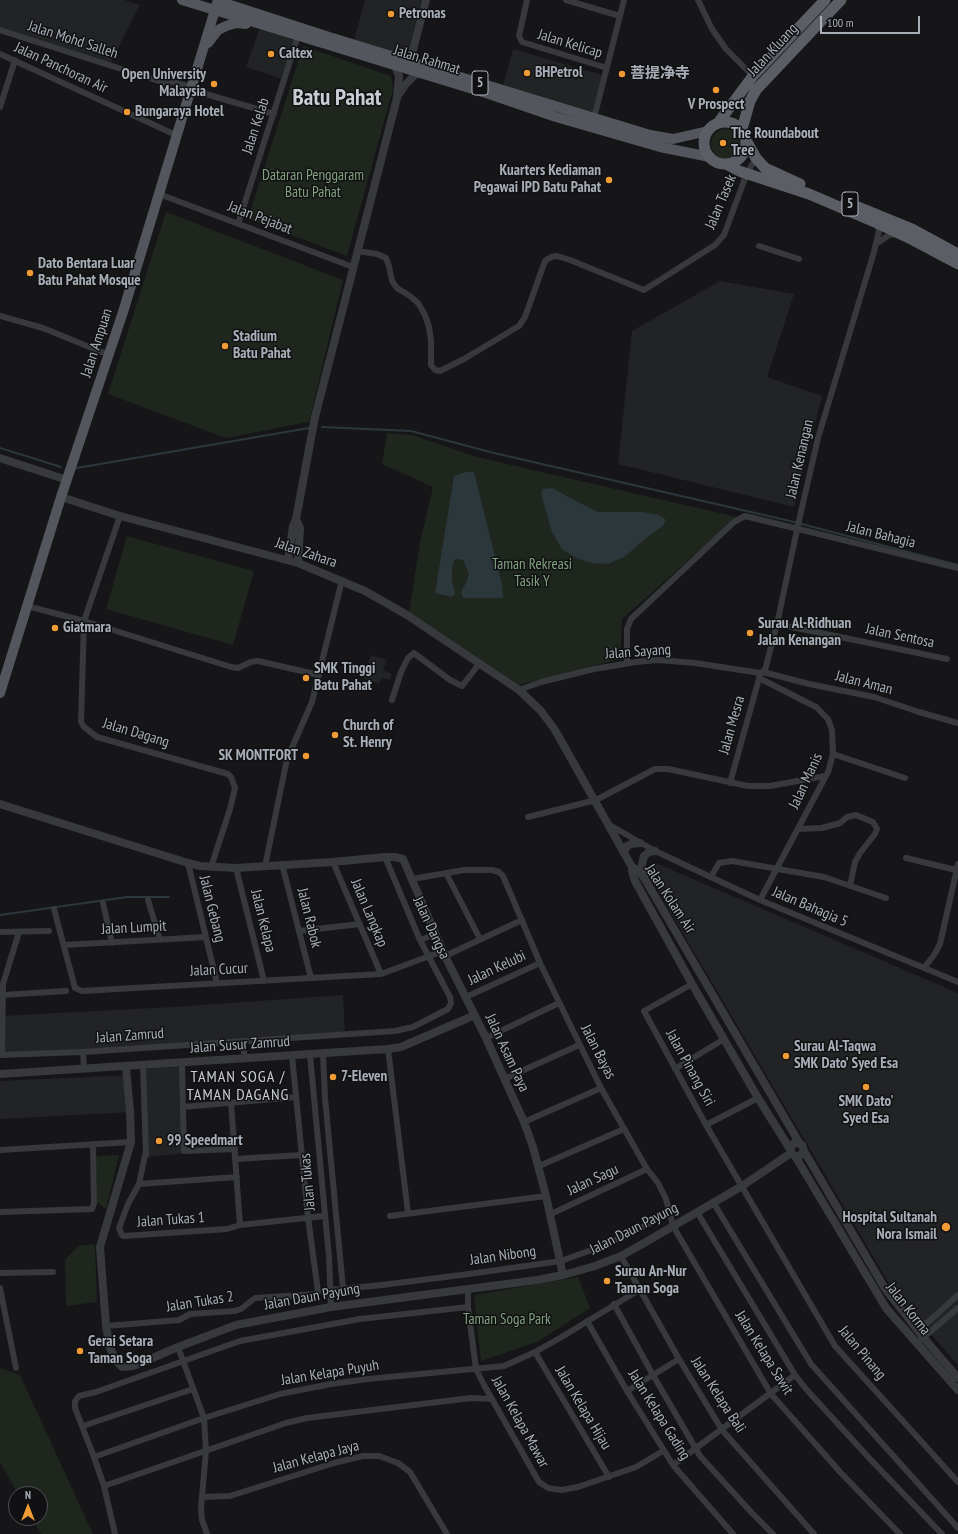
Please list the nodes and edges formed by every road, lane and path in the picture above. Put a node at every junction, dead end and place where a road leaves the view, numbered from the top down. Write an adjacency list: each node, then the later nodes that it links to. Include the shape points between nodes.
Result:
1 (182, 0): 9 (main road, Jalan Rahmat)
2 (426, 0): 17 (street)
3 (527, 0): 19 (street, Jalan Kelicap, via 519,36 522,42)
4 (566, 0): 10 (street)
5 (624, 0): 10 (street)
6 (698, 0): 21 (street, via 712,29 726,49)
7 (825, 0): 21 (highway, Jalan Kluang / 5)
8 (841, 0): 28 (highway, Jalan Kluang, via 756,90)
9 (217, 4): 11 (main road, Jalan Rahmat / 5); 14 (main road, Jalan Ampuan); 17 (main road, Jalan Rahmat / 5)
10 (620, 16): 19 (street)
11 (266, 26): 13 (main road, Jalan Rahmat / 5); 14 (main road, via 236,23 226,26 218,30)
12 (0, 30): 22 (street, Jalan Mohd Salleh, via 162,82 167,88)
13 (298, 36): 18 (main road, Jalan Rahmat / 5); 25 (street, Jalan Kelab)
14 (204, 49): 22 (main road, Jalan Ampuan)
15 (0, 54): 16 (street, Jalan Panchoran Air)
16 (15, 60): 24 (street); 30 (street, Jalan Panchoran Air)
17 (410, 61): 26 (main road, Jalan Rahmat / 5)
18 (395, 66): 20 (main road, Jalan Rahmat / 5); 23 (street, via 399,76)
19 (607, 68): 26 (street)
20 (417, 73): 23 (street); 32 (main road, Jalan Rahmat / 5, via 660,147)
21 (753, 76): 27 (highway, Jalan Kluang / 5)
22 (193, 92): 25 (street, Jalan Mohd Salleh); 30 (main road, Jalan Ampuan)
23 (397, 98): 42 (street)
24 (0, 108)
25 (274, 114): 38 (street, Jalan Kelab)
26 (594, 118): 29 (main road, Jalan Rahmat / 5, via 665,139 682,138)
27 (718, 123): 28 (highway, via 731,122); 29 (highway, 5)
28 (742, 129): 31 (highway, 5)
29 (708, 131): 32 (highway, via 704,142)
30 (176, 135): 36 (main road, Jalan Ampuan)
31 (747, 142): 33 (highway, 5); 34 (highway, via 743,155)
32 (710, 157): 34 (highway, 5)
33 (756, 158): 35 (street, Jalan Tasek); 37 (highway, 5, via 772,172)
34 (726, 164): 35 (highway, 5)
35 (747, 173): 37 (highway, 5); 42 (street, Jalan Tasek, via 724,235 715,245 644,290 570,260 551,257 545,261 519,326 440,371 431,365 431,341 425,315 418,303 397,288 392,281 386,258 377,254)
36 (159, 194): 38 (street, Jalan Pejabat); 49 (main road, Jalan Ampuan)
37 (884, 223): 39 (highway, 5); 40 (street, Jalan Kenangan); 43 (street, Jalan Kenangan, via 879,231); 44 (highway, 5, via 912,228)
38 (238, 224): 47 (street, Jalan Pejabat)
39 (901, 234): 40 (street, via 889,235); 46 (highway, 5)
40 (879, 242): 43 (street, Jalan Kenangan)
41 (759, 246): 45 (street)
42 (357, 252): 47 (street)
43 (874, 252): 55 (street, Jalan Kenangan, via 822,421)
44 (958, 254)
45 (799, 259)
46 (958, 264)
47 (353, 267): 54 (street, via 315,416)
48 (0, 316): 49 (street, via 43,328)
49 (109, 356): 51 (main road, Jalan Ampuan)
50 (0, 458): 51 (street)
51 (67, 480): 52 (main road, Jalan Ampuan)
52 (61, 496): 53 (street, Jalan Zahara); 60 (main road, Jalan Ampuan)
53 (120, 516): 56 (street, Jalan Zahara); 61 (street, Jalan Dagang)
54 (296, 519): 56 (street); 57 (street, via 300,528)
55 (797, 527): 58 (street, Jalan Bahagia); 62 (street, Jalan Kenangan); 64 (street, Jalan Bahagia, via 744,516 736,520 631,619 627,629)
56 (288, 560): 57 (street, Jalan Zahara)
57 (298, 563): 59 (street, Jalan Zahara)
58 (958, 568)
59 (342, 580): 65 (street, Jalan Zahara, via 365,590 406,615); 67 (street)
60 (27, 606): 61 (street); 69 (main road, Jalan Ampuan)
61 (84, 621): 67 (street, via 231,667 238,668 258,661); 90 (street, Jalan Dagang, via 81,717 84,727 97,737 228,774 234,781 235,788 230,808)
62 (777, 624): 63 (street, Jalan Sentosa); 66 (street, Jalan Kenangan, via 765,670)
63 (947, 659)
64 (627, 663): 66 (street, Jalan Sayang, via 658,660 695,663); 68 (street, Jalan Sayang, via 540,682)
65 (479, 664): 68 (street, Jalan Zahara); 70 (street, via 462,686 414,653 408,658 401,672)
66 (761, 674): 71 (street, Jalan Aman, via 874,697); 72 (street, Jalan Manis, via 816,707 828,719 832,730); 75 (street, Jalan Mesra)
67 (319, 675): 89 (street, via 312,702 287,759)
68 (519, 690): 76 (street, Jalan Zahara, via 556,730)
69 (0, 693)
70 (392, 700)
71 (958, 723)
72 (833, 754): 73 (street, Jalan Manis); 74 (street)
73 (825, 776): 75 (street, via 770,786); 80 (street, Jalan Manis)
74 (905, 778)
75 (730, 783): 76 (street, via 668,769 655,769)
76 (596, 800): 78 (street); 79 (street, Jalan Zahara)
77 (0, 804): 87 (street)
78 (528, 817)
79 (608, 824): 81 (street, Jalan Bahagia 5); 83 (street, Jalan Zahara)
80 (798, 829): 94 (street, Jalan Manis); 99 (street, via 822,828 856,815 872,822 877,829 855,862)
81 (640, 843): 82 (street, Jalan Bahagia 5); 83 (street, via 627,846)
82 (655, 851): 96 (street, Jalan Bahagia 5); 98 (street, via 644,856 642,862 641,869)
83 (624, 853): 91 (street, Jalan Zahara)
84 (385, 857): 86 (street); 97 (street, Jalan Asam Paya, via 403,859); 115 (street, Jalan Dangsa)
85 (906, 858): 92 (street)
86 (333, 862): 88 (street); 106 (street, Jalan Langkap)
87 (188, 863): 90 (street); 112 (street, Jalan Gebang)
88 (282, 864): 89 (street); 108 (street, Jalan Rabok)
89 (266, 866): 93 (street)
90 (211, 867): 93 (street)
91 (632, 867): 98 (street, Jalan Kolam Air, via 640,872); 127 (street, Jalan Kolam Air, via 635,881)
92 (957, 867): 121 (street, via 940,944)
93 (236, 868): 124 (street, Jalan Kelapa)
94 (777, 868): 96 (street, via 725,861 719,863); 99 (street, via 824,877); 102 (street, Jalan Manis)
95 (446, 872): 97 (street, Jalan Bayas); 105 (street, Jalan Bayas, via 499,872 508,886); 113 (street)
96 (712, 877): 102 (street, Jalan Bahagia 5)
97 (412, 879): 111 (street, Jalan Asam Paya)
98 (646, 881): 162 (street, Jalan Kolam Air)
99 (850, 886): 100 (street)
100 (886, 898)
101 (148, 900): 114 (street)
102 (760, 900): 121 (street, Jalan Bahagia 5)
103 (103, 903): 116 (street)
104 (54, 910): 117 (street, Jalan Cucur)
105 (522, 920): 113 (street, Jalan Cucur); 120 (street, Jalan Bayas)
106 (360, 924): 108 (street); 122 (street, Jalan Langkap)
107 (49, 931): 110 (street)
108 (299, 931): 123 (street, Jalan Rabok)
109 (0, 932): 110 (street)
110 (20, 932): 129 (street, via 3,984)
111 (436, 934): 115 (street); 118 (street, Jalan Asam Paya)
112 (206, 937): 114 (street, Jalan Lumpit); 126 (street, Jalan Gebang)
113 (480, 939): 118 (street, Jalan Cucur)
114 (160, 940): 116 (street, Jalan Lumpit)
115 (420, 940): 119 (street, Jalan Dangsa)
116 (112, 943): 117 (street, Jalan Lumpit)
117 (64, 946): 126 (street, Jalan Cucur, via 74,988 82,991)
118 (444, 953): 119 (street, Jalan Cucur); 130 (street, Jalan Asam Paya)
119 (429, 957): 122 (street, Jalan Cucur); 132 (street, Jalan Dangsa, via 450,997)
120 (540, 963): 130 (street, Jalan Kelubi); 131 (street, Jalan Bayas)
121 (924, 968): 125 (street, Jalan Bahagia 5)
122 (381, 974): 123 (street, Jalan Cucur)
123 (311, 978): 124 (street, Jalan Cucur)
124 (264, 981): 126 (street, Jalan Cucur)
125 (958, 982)
126 (217, 983)
127 (692, 984): 135 (street, Jalan Kolam Air); 149 (street, Jalan Pinang Siri, via 644,1011)
128 (66, 991): 129 (street)
129 (2, 995): 142 (street)
130 (466, 997): 133 (street, Jalan Asam Paya)
131 (559, 1003): 134 (street); 137 (street, Jalan Bayas)
132 (448, 1009): 136 (street, Jalan Zamrud, via 403,1030)
133 (474, 1015): 134 (street, Jalan Asam Paya); 138 (street, Jalan Susur Zamrud, via 401,1047)
134 (486, 1038): 151 (street, Jalan Asam Paya)
135 (724, 1040): 149 (street); 154 (street, Jalan Kolam Air)
136 (242, 1042): 139 (street, Jalan Zamrud); 144 (street)
137 (579, 1045): 151 (street); 152 (street, Jalan Bayas)
138 (388, 1049): 141 (street, Jalan Susur Zamrud); 177 (street)
139 (83, 1052): 142 (street, Jalan Zamrud); 148 (street)
140 (310, 1054): 141 (street, Jalan Susur Zamrud); 143 (street, Jalan Susur Zamrud); 180 (street, Jalan Tukas)
141 (323, 1054): 191 (street)
142 (1, 1055)
143 (292, 1056): 144 (street, Jalan Susur Zamrud); 153 (street)
144 (245, 1058): 145 (street, Jalan Susur Zamrud)
145 (182, 1063): 146 (street, Jalan Susur Zamrud); 156 (street)
146 (143, 1065): 147 (street, Jalan Susur Zamrud); 171 (street, Jalan Tukas 1, via 147,1141)
147 (126, 1067): 148 (street, Jalan Susur Zamrud); 160 (street, Jalan Daun Payung)
148 (84, 1069): 150 (street, Jalan Susur Zamrud)
149 (675, 1069): 158 (street, Jalan Pinang Siri)
150 (0, 1074)
151 (504, 1079): 157 (street, Jalan Asam Paya)
152 (601, 1088): 157 (street); 159 (street, Jalan Bayas)
153 (296, 1097): 155 (street); 166 (street)
154 (758, 1098): 158 (street); 165 (street, Jalan Kolam Air)
155 (231, 1103): 156 (street); 163 (street)
156 (183, 1108): 163 (street, via 184,1151)
157 (524, 1122): 168 (street, Jalan Asam Paya)
158 (706, 1125): 172 (street, Jalan Pinang Siri)
159 (624, 1130): 168 (street); 169 (street, Jalan Bayas)
160 (131, 1142): 161 (street); 202 (street, Jalan Daun Payung, via 100,1247)
161 (94, 1144): 164 (street); 175 (street, via 92,1209)
162 (802, 1147): 165 (street, via 800,1156); 165 (street, via 794,1143); 200 (street, Jalan Korma, via 884,1287)
163 (234, 1149): 167 (street)
164 (0, 1150)
165 (792, 1153): 172 (street, Jalan Daun Payung); 203 (street, Jalan Korma, via 886,1308)
166 (302, 1155): 167 (street); 182 (street)
167 (235, 1159): 170 (street)
168 (539, 1166): 173 (street, Jalan Asam Paya)
169 (647, 1169): 178 (street, Jalan Bayas, via 658,1183 666,1199); 179 (street, Jalan Sagu)
170 (237, 1177): 171 (street); 183 (street)
171 (139, 1184): 183 (street, Jalan Tukas 1, via 119,1228 124,1236 227,1229)
172 (742, 1186): 174 (street, Jalan Daun Payung); 227 (street, Jalan Pinang, via 835,1346)
173 (546, 1196): 177 (street); 179 (street, Jalan Asam Paya)
174 (713, 1202): 176 (street, Jalan Daun Payung); 230 (street, via 810,1364)
175 (0, 1212)
176 (697, 1212): 184 (street, Jalan Daun Payung); 211 (street)
177 (408, 1213): 181 (street)
178 (669, 1213): 184 (street, Jalan Bayas); 186 (street, Jalan Nibong, via 629,1234)
179 (551, 1214): 186 (street, Jalan Asam Paya)
180 (324, 1216): 182 (street, Jalan Tukas 1); 192 (street, Jalan Tukas)
181 (390, 1216)
182 (308, 1217): 183 (street, Jalan Tukas 1); 202 (street, Jalan Tukas 2, via 318,1292 316,1294 255,1298 235,1311 190,1314 179,1320)
183 (240, 1225)
184 (673, 1226): 185 (street, Jalan Daun Payung); 216 (street, Jalan Kelapa Sawit)
185 (621, 1256): 189 (street, Jalan Daun Payung); 194 (street, Jalan Kelapa Bali)
186 (561, 1261): 189 (street, Jalan Asam Paya); 191 (street, Jalan Nibong)
187 (53, 1272): 188 (street)
188 (0, 1273)
189 (563, 1275): 193 (street, Jalan Daun Payung)
190 (0, 1288): 208 (street)
191 (343, 1288): 192 (street, Jalan Nibong)
192 (330, 1290): 197 (street, Jalan Tukas)
193 (468, 1290): 197 (street, Jalan Daun Payung); 198 (street, Jalan Kelapa Mawar)
194 (640, 1290): 196 (street, Jalan Kelapa Puyuh); 206 (street, Jalan Kelapa Bali)
195 (958, 1295): 200 (street, via 927,1323 922,1324)
196 (614, 1304): 201 (street, Jalan Kelapa Puyuh); 210 (street)
197 (331, 1307): 204 (street, Jalan Daun Payung, via 236,1325)
198 (468, 1307): 207 (street, via 360,1319 267,1335 240,1341); 209 (street, Jalan Kelapa Mawar)
199 (958, 1308): 203 (street)
200 (908, 1316): 203 (street, Jalan Korma)
201 (587, 1321): 205 (street, Jalan Kelapa Puyuh); 215 (street, Jalan Kelapa Gading)
202 (106, 1326): 204 (street, Jalan Daun Payung, via 110,1348 122,1367 141,1363)
203 (920, 1340): 212 (street, Jalan Korma); 214 (street, Jalan Korma)
204 (178, 1346): 207 (street)
205 (535, 1352): 209 (street, Jalan Kelapa Puyuh, via 504,1366); 226 (street, Jalan Kelapa Hijau)
206 (679, 1358): 210 (street); 220 (street, Jalan Kelapa Bali)
207 (184, 1361): 213 (street); 219 (street, via 79,1396 75,1401 75,1408)
208 (16, 1368)
209 (476, 1369): 217 (street, Jalan Kelapa Mawar); 218 (street, Jalan Kelapa Puyuh, via 331,1384 280,1394)
210 (653, 1375): 215 (street); 221 (street)
211 (796, 1375): 216 (street); 238 (street, via 870,1459)
212 (958, 1378)
213 (192, 1389): 218 (street); 219 (street)
214 (958, 1390)
215 (627, 1391): 223 (street, Jalan Kelapa Gading)
216 (771, 1394): 220 (street); 237 (street, Jalan Kelapa Sawit, via 841,1473)
217 (491, 1399): 222 (street, via 471,1398 307,1418 278,1425); 226 (street, Jalan Kelapa Mawar, via 539,1482 548,1488 561,1490 578,1487)
218 (204, 1418): 222 (street); 224 (street, Jalan Kelapa Puyuh)
219 (83, 1426): 224 (street)
220 (722, 1430): 221 (street); 236 (street, Jalan Kelapa Bali)
221 (696, 1448): 225 (street); 235 (street, via 700,1456)
222 (206, 1450): 228 (street); 229 (street)
223 (663, 1451): 225 (street, Jalan Kelapa Gading); 226 (street, Jalan Kelapa Mawar, via 636,1467)
224 (94, 1457): 228 (street)
225 (672, 1465): 234 (street, Jalan Kelapa Gading)
226 (609, 1477)
227 (958, 1482)
228 (104, 1486): 231 (street)
229 (202, 1497): 232 (street, via 202,1520); 233 (street, Jalan Kelapa Jaya, via 230,1496 334,1463 363,1456 379,1456 398,1463 410,1472)
230 (958, 1529): 239 (street)
231 (115, 1534)
232 (207, 1534)
233 (448, 1534)
234 (734, 1534)
235 (774, 1534)
236 (814, 1534)
237 (900, 1534)
238 (942, 1534)
239 (954, 1534)

